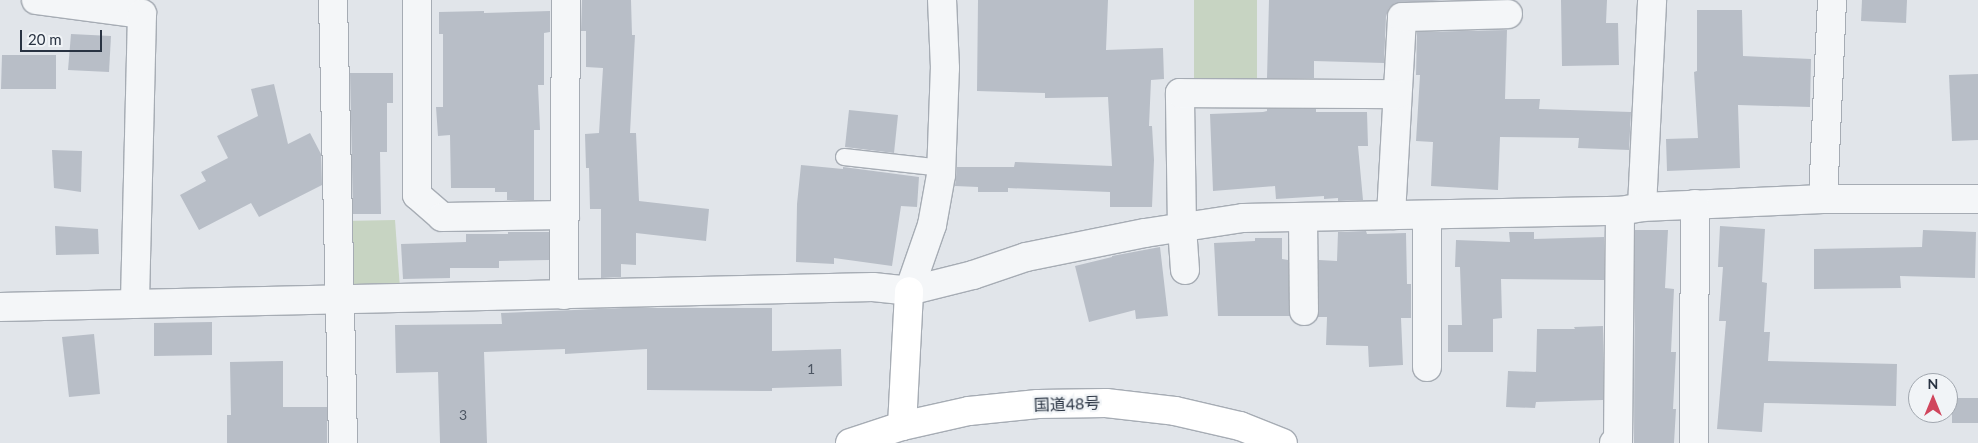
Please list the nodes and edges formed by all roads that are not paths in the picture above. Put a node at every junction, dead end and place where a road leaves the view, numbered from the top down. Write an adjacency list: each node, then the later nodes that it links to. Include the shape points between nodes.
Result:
1 (36, 0): 8 (street)
2 (333, 0): 25 (street)
3 (417, 0): 17 (street, via 417,195 442,217)
4 (566, 0): 17 (street)
5 (942, 0): 12 (street, via 945,68)
6 (1652, 0): 16 (street)
7 (1832, 0): 13 (street)
8 (84, 4): 26 (street, via 142,14)
9 (1508, 14): 10 (street, via 1402,17)
10 (1396, 94): 19 (street); 21 (street, via 1180,93)
11 (844, 157): 12 (lane)
12 (942, 168): 23 (street, via 932,225)
13 (1823, 199): 14 (street); 15 (street)
14 (1978, 199)
15 (1695, 204): 16 (street); 35 (street)
16 (1631, 209): 18 (street); 34 (street, via 1618,442)
17 (564, 214): 24 (street)
18 (1427, 214): 19 (street); 29 (street)
19 (1391, 215): 20 (street)
20 (1303, 217): 21 (street, via 1242,218); 28 (street)
21 (1182, 227): 22 (street); 23 (street, via 1026,257)
22 (1184, 270)
23 (909, 291): 24 (street, via 873,287); 30 (main road)
24 (564, 294): 25 (street)
25 (339, 300): 26 (street); 31 (street)
26 (135, 304): 27 (street)
27 (0, 307)
28 (1304, 311)
29 (1427, 367)
30 (902, 426): 32 (main road, 国道48号); 33 (main road, 国道48号, via 969,411 1106,402 1175,411 1240,426)
31 (343, 443)
32 (850, 443)
33 (1283, 443)
34 (1614, 443)
35 (1694, 443)

